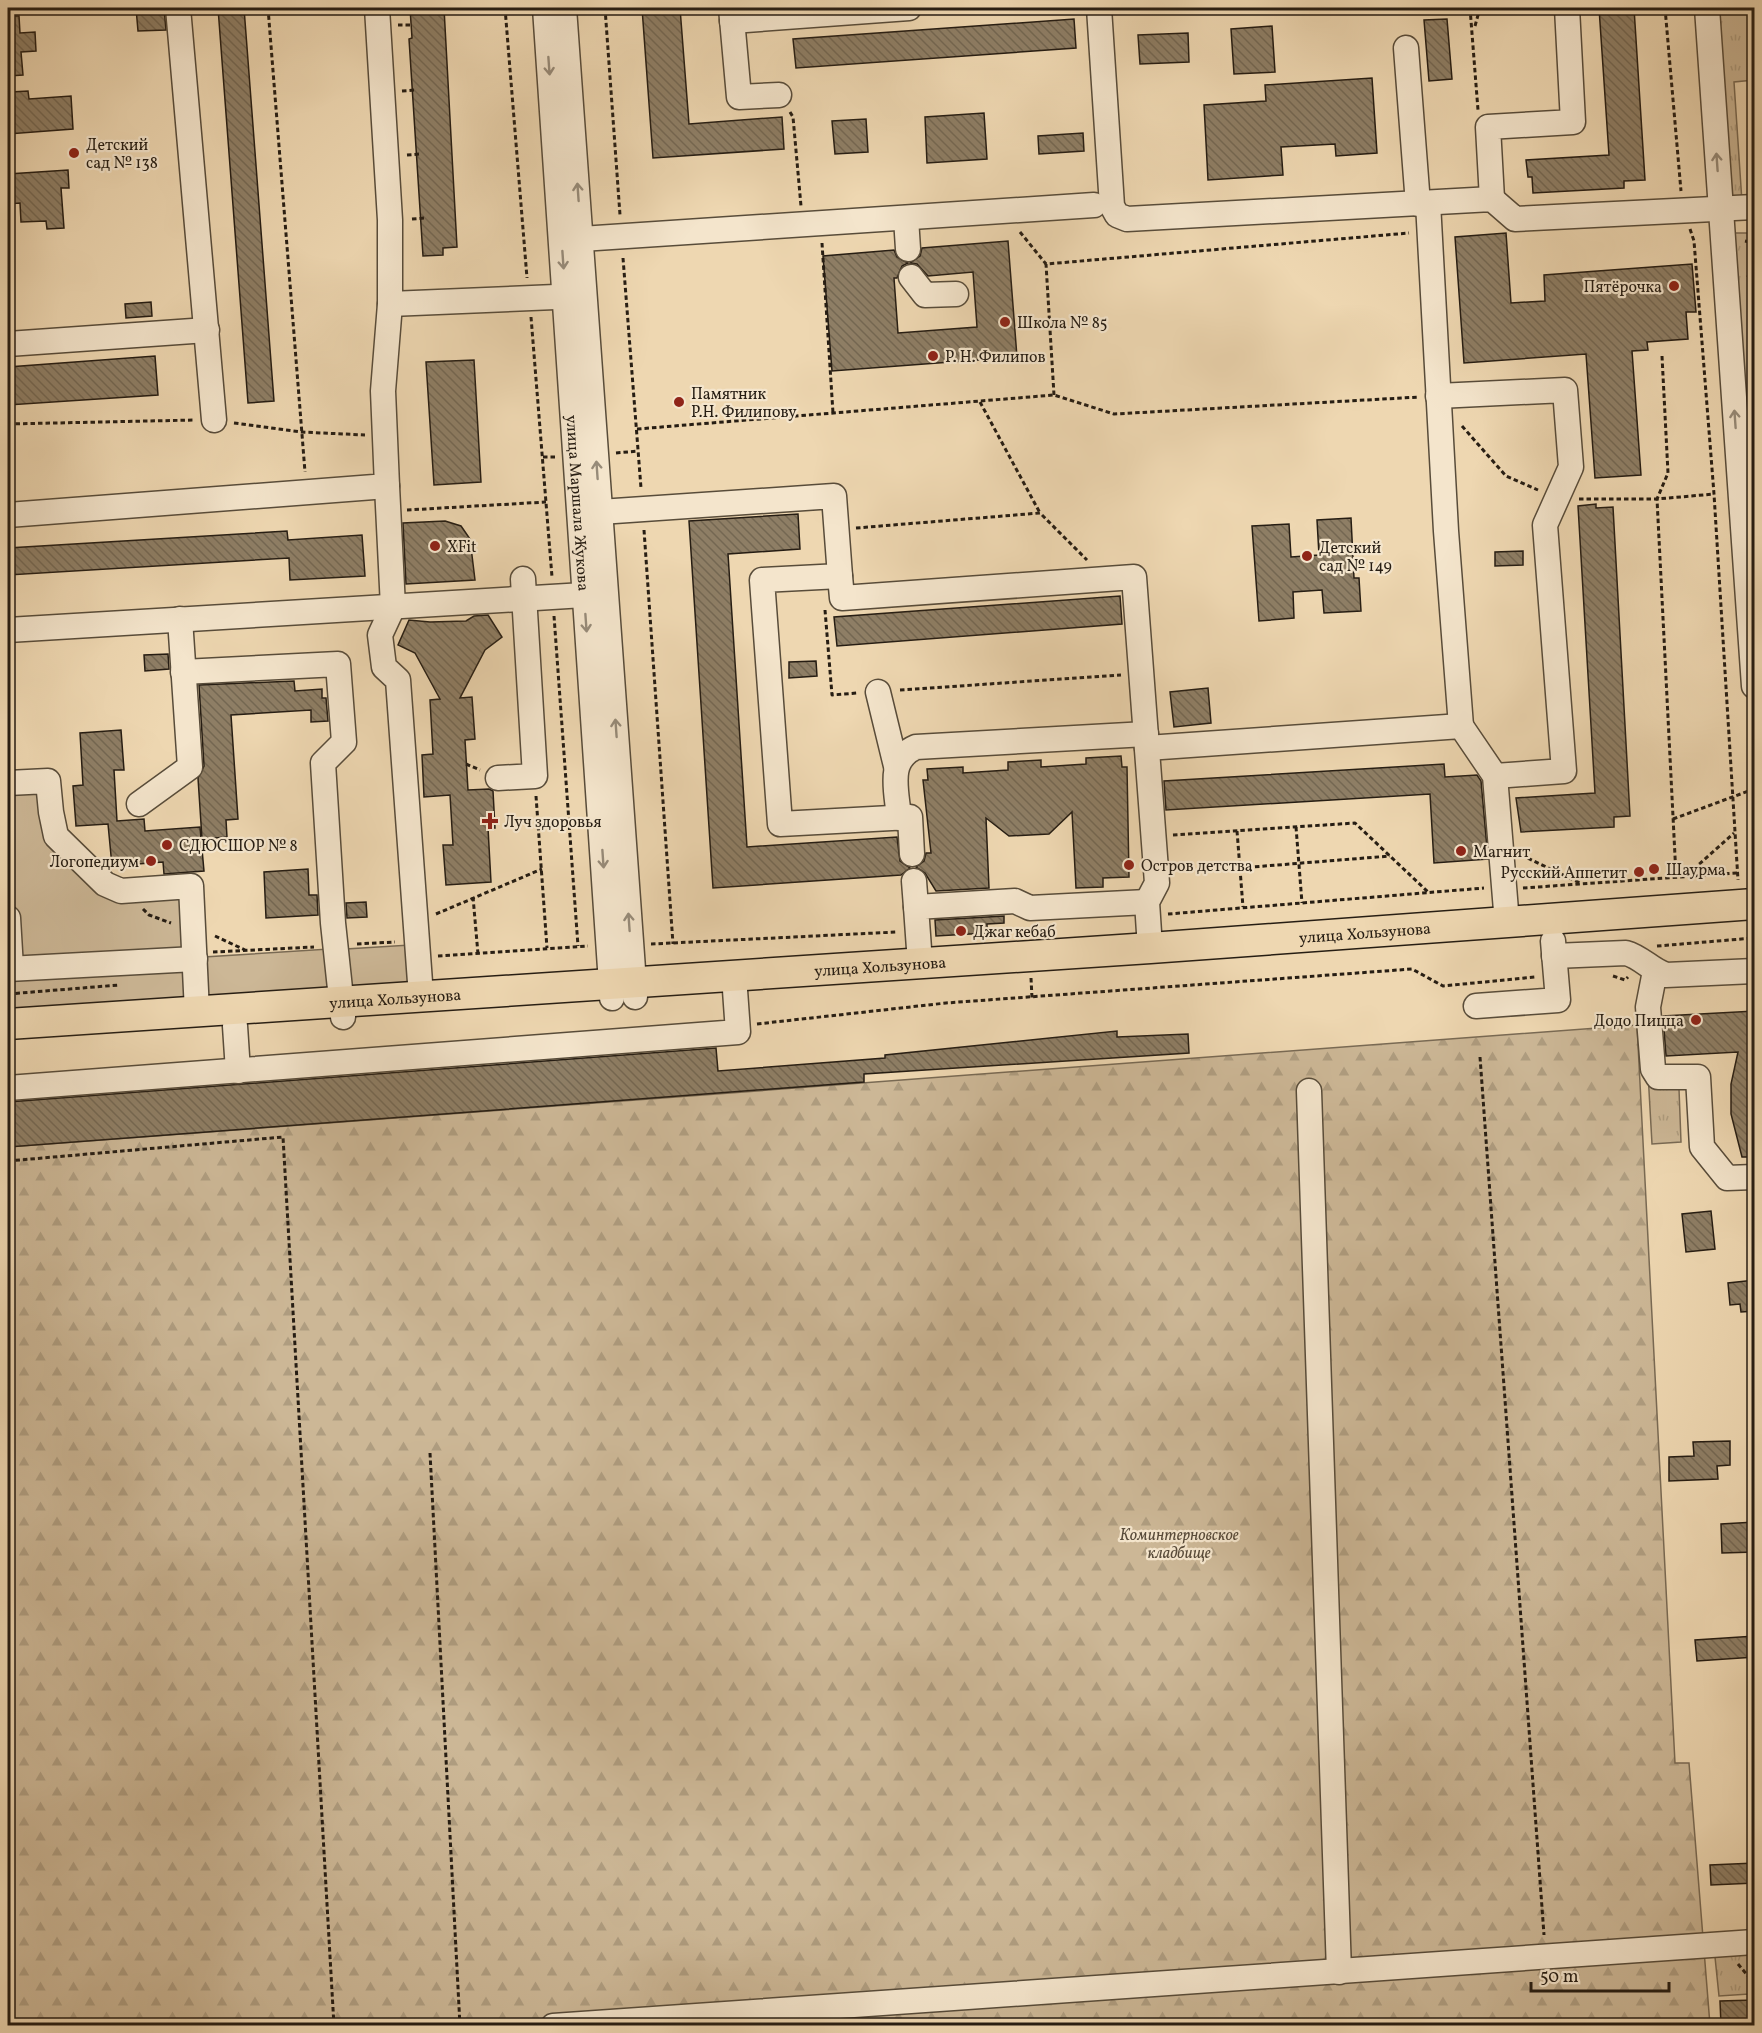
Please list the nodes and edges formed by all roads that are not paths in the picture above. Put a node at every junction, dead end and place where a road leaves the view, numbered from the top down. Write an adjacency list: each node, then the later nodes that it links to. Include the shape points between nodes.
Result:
1 (178, 8): 24 (street)
2 (377, 8): 23 (street, via 390,220)
3 (545, 8): 22 (street, улица Маршала Жукова, one-way to 22)
4 (564, 8): 18 (street, улица Маршала Жукова, one-way to 4)
5 (909, 8): 9 (street)
6 (1099, 8): 13 (street, via 1112,206 1117,215 1127,219)
7 (1567, 8): 12 (street, via 1573,122 1488,127)
8 (1707, 8): 16 (street, one-way to 8)
9 (731, 14): 11 (street, via 739,97)
10 (1406, 48): 13 (street)
11 (779, 95)
12 (1492, 200): 13 (street); 16 (street, via 1515,219)
13 (1423, 203): 26 (street, via 1430,232)
14 (1094, 205): 17 (street)
15 (1755, 207): 16 (street)
16 (1720, 208): 38 (street, one-way to 16)
17 (906, 218): 18 (street); 19 (street)
18 (581, 239): 22 (street, улица Маршала Жукова)
19 (908, 249)
20 (911, 277): 21 (street, via 925,295)
21 (956, 294)
22 (575, 296): 23 (street); 29 (street, улица Маршала Жукова, one-way to 22); 33 (street, улица Маршала Жукова)
23 (390, 304): 28 (street, via 383,391)
24 (207, 330): 25 (street); 27 (street)
25 (8, 344)
26 (1438, 396): 40 (street); 43 (street, via 1565,390 1571,467 1545,525 1564,771)
27 (214, 420)
28 (387, 486): 30 (street); 34 (street)
29 (600, 512): 31 (street, via 834,496); 56 (street, улица Маршала Жукова, one-way to 29)
30 (8, 515)
31 (840, 576): 41 (street, via 842,598 1134,577); 47 (street, via 762,580 780,825)
32 (524, 589): 33 (street, via 553,597); 34 (street); 44 (street, via 535,776)
33 (584, 596): 56 (street, улица Маршала Жукова, one-way to 56)
34 (393, 607): 35 (street); 66 (street, via 380,635 384,667 398,680)
35 (180, 619): 36 (street); 37 (street)
36 (8, 630)
37 (183, 672): 46 (street, via 190,767); 68 (street, via 338,664 344,742 323,763)
38 (1755, 686)
39 (878, 692): 42 (street)
40 (1461, 726): 41 (street); 43 (street)
41 (1146, 741): 42 (street, via 916,747 900,757); 52 (street, via 1157,883)
42 (896, 766): 47 (street)
43 (1495, 776): 54 (street)
44 (498, 778)
45 (8, 783): 59 (street, via 48,781 56,836 105,884 121,891 191,886)
46 (139, 804)
47 (899, 818): 48 (street, via 910,818)
48 (912, 854)
49 (914, 881): 51 (street)
50 (1755, 904): 54 (main road, улица Хользунова)
51 (916, 907): 52 (street, via 1015,901 1030,908); 60 (street)
52 (1147, 909): 57 (street)
53 (8, 918): 62 (street)
54 (1507, 923): 57 (main road, улица Хользунова)
55 (1755, 925): 58 (main road, улица Хользунова)
56 (620, 945): 64 (street, улица Маршала Жукова)
57 (1150, 948): 60 (main road, улица Хользунова)
58 (1554, 957): 61 (street, via 1626,953); 65 (main road, улица Хользунова); 67 (street, via 1558,1000)
59 (195, 959): 62 (street); 69 (street)
60 (920, 963): 64 (main road, улица Хользунова)
61 (1648, 966): 63 (street, via 1666,975); 76 (street, via 1653,1069 1658,1077 1698,1077 1702,1147 1727,1178)
62 (9, 968)
63 (1755, 971)
64 (623, 989): 65 (main road, улица Хользунова); 66 (main road, улица Хользунова); 68 (main road, улица Хользунова)
65 (735, 990): 73 (street, via 738,1032)
66 (421, 996): 68 (main road, улица Хользунова)
67 (1476, 1006)
68 (342, 1009): 69 (main road, улица Хользунова); 71 (main road, улица Хользунова)
69 (197, 1012): 70 (main road, улица Хользунова)
70 (8, 1024)
71 (235, 1026): 72 (main road, улица Хользунова); 73 (street)
72 (8, 1042)
73 (238, 1071): 74 (street)
74 (8, 1088)
75 (1310, 1091): 78 (street)
76 (1755, 1177)
77 (1755, 1942): 78 (street)
78 (1339, 1972): 79 (street)
79 (553, 2025)

